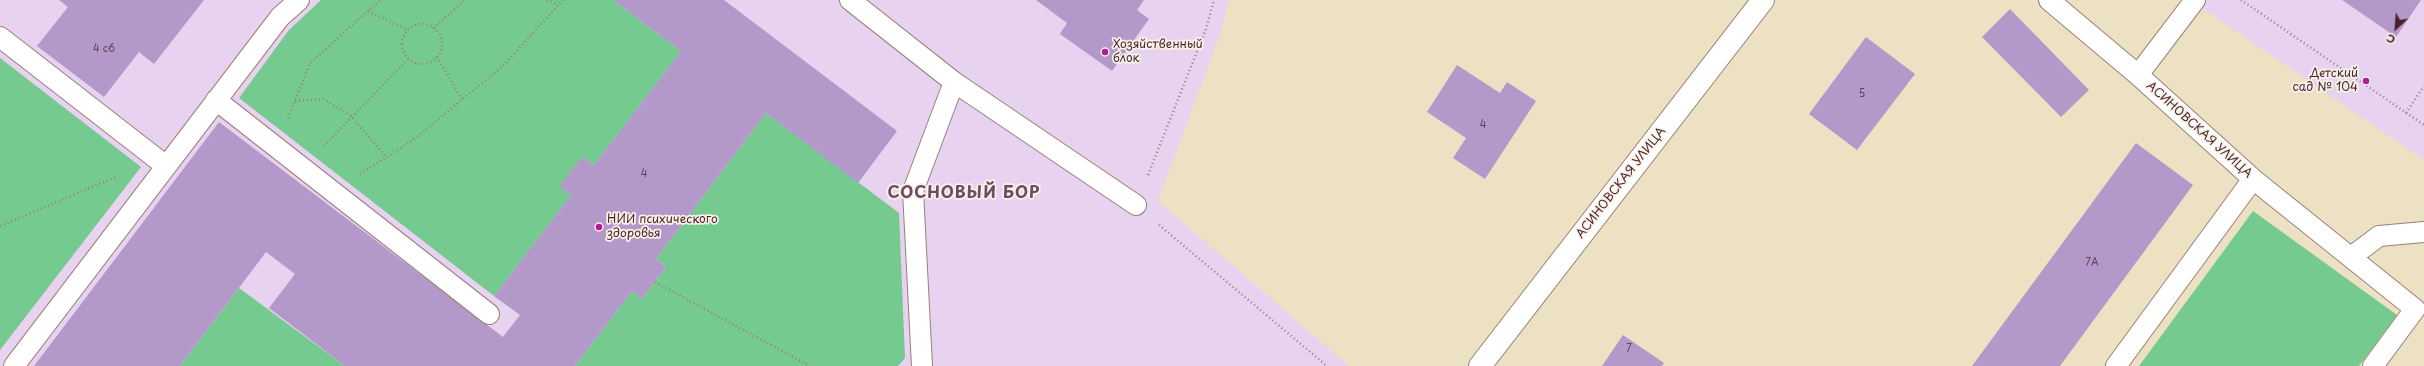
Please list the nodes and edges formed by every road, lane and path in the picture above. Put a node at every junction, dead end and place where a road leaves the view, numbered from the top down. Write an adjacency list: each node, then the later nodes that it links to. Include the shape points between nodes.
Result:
1 (299, 0): 23 (lane, via 280,17)
2 (380, 0): 13 (path)
3 (465, 0): 14 (path)
4 (547, 0): 12 (path)
5 (563, 0): 12 (path)
6 (850, 0): 20 (lane)
7 (1214, 0): 34 (path, via 1206,29)
8 (1763, 0): 44 (street, АСИНОВСКАЯ УЛИЦА)
9 (2049, 0): 19 (lane, АСИНОВСКАЯ УЛИЦА)
10 (2195, 0): 19 (lane)
11 (2241, 0): 25 (path)
12 (558, 5): 22 (path, via 504,65)
13 (368, 11): 15 (path); 24 (path, via 310,63)
14 (434, 28): 15 (path, via 420,24); 17 (path, via 440,35 442,44)
15 (408, 30): 18 (path, via 403,38 402,47)
16 (0, 37): 30 (lane)
17 (437, 57): 18 (path, via 430,63 421,65); 22 (path)
18 (408, 59): 26 (path)
19 (2138, 75): 32 (lane, АСИНОВСКАЯ УЛИЦА)
20 (954, 82): 34 (lane); 42 (lane, via 913,191)
21 (2424, 86): 25 (path)
22 (462, 99): 29 (path, via 412,141)
23 (216, 100): 28 (lane); 30 (lane)
24 (294, 101): 26 (path, via 324,99); 28 (path)
25 (2406, 113): 27 (path)
26 (351, 116): 29 (path); 31 (path)
27 (2424, 125)
28 (276, 146): 31 (lane)
29 (386, 157): 33 (path)
30 (162, 163): 35 (path); 40 (lane)
31 (304, 169): 33 (lane)
32 (2253, 179): 37 (lane, АСИНОВСКАЯ УЛИЦА); 45 (lane)
33 (332, 191): 39 (lane)
34 (1136, 205): 43 (path)
35 (0, 226)
36 (2424, 232): 37 (lane, via 2379,236)
37 (2351, 257): 46 (lane, АСИНОВСКАЯ УЛИЦА, via 2415,309)
38 (655, 282): 41 (path)
39 (489, 314)
40 (14, 366)
41 (810, 366)
42 (922, 366)
43 (1327, 366)
44 (1480, 366)
45 (2116, 366)
46 (2373, 366)

